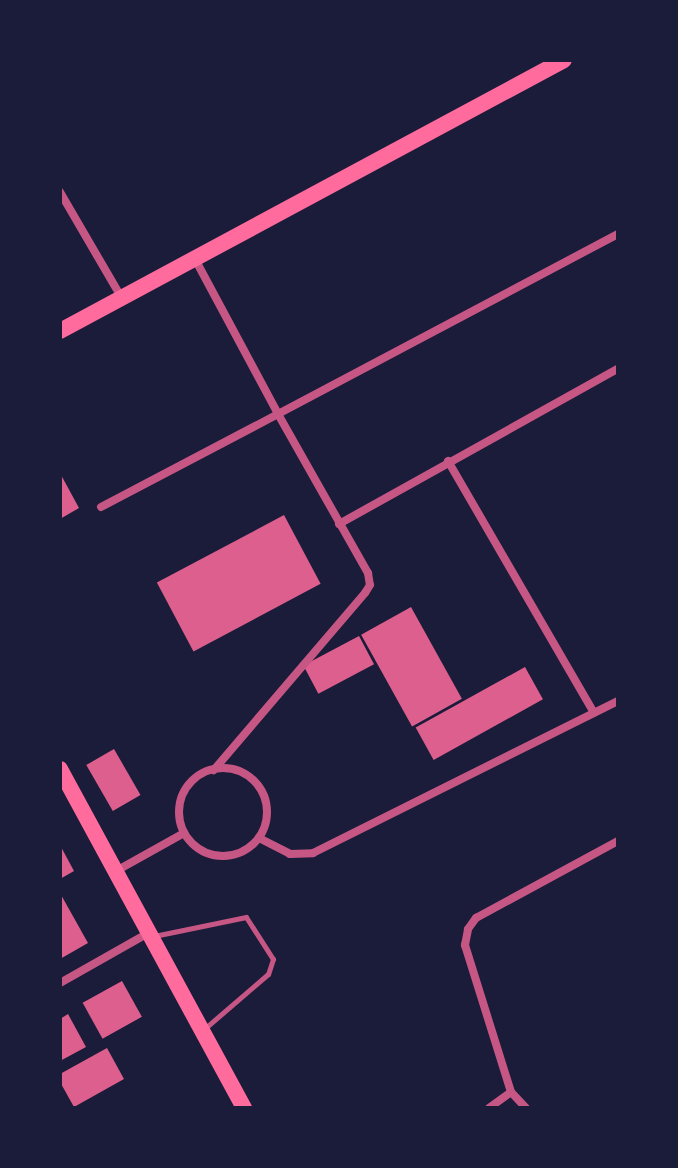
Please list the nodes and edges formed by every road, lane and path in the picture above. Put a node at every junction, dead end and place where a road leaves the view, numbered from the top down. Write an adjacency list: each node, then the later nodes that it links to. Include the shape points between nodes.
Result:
1 (564, 60): 4 (main road)
2 (60, 192): 5 (street)
3 (618, 234): 8 (street)
4 (195, 259): 5 (main road); 8 (street)
5 (122, 298): 6 (main road)
6 (60, 331)
7 (618, 369): 9 (street)
8 (278, 414): 10 (street); 11 (street)
9 (448, 461): 11 (street); 13 (street)
10 (101, 507)
11 (339, 524): 15 (street, via 370,585)
12 (618, 701): 13 (street)
13 (594, 713): 17 (street, via 313,853 290,854)
14 (60, 769): 19 (main road)
15 (214, 770): 16 (street, via 196,778 183,794 179,814); 17 (street, via 242,773 262,792 266,820)
16 (184, 833): 17 (street, via 205,853 220,856 248,848); 19 (street)
17 (259, 838)
18 (618, 841): 23 (street, via 476,918 468,929 465,945)
19 (116, 871): 20 (main road)
20 (152, 934): 21 (street); 22 (main road); 22 (lane, via 246,917 273,959 268,974)
21 (60, 983)
22 (202, 1030): 24 (main road)
23 (511, 1092): 25 (street); 26 (street)
24 (244, 1108)
25 (489, 1108)
26 (526, 1108)

